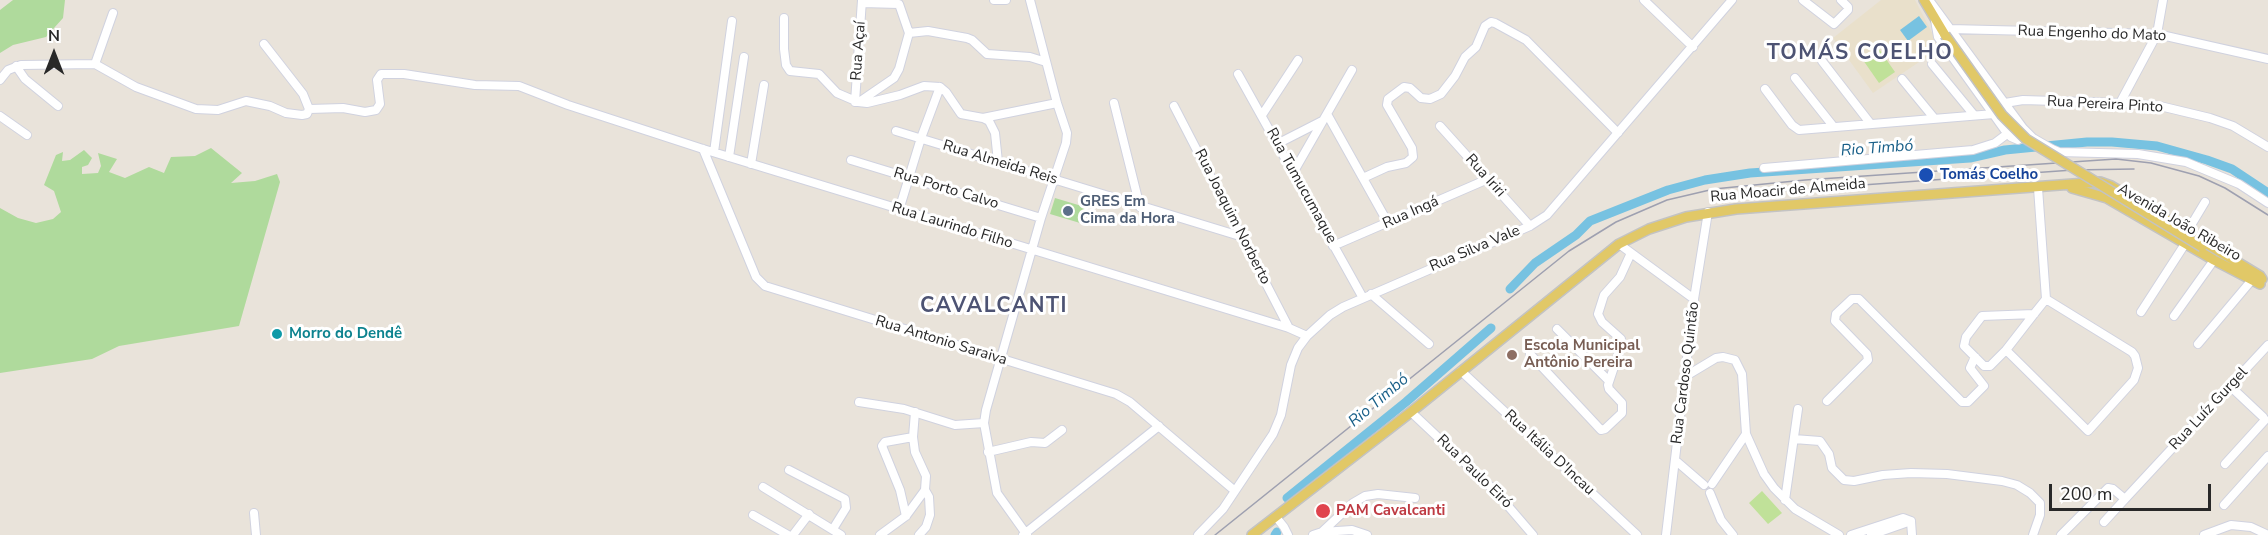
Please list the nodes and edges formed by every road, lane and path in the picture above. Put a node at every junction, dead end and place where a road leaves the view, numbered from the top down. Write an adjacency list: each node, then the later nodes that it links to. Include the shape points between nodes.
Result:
1 (993, 0): 2 (street)
2 (1006, 0)
3 (1030, 0): 26 (street)
4 (1644, 0): 21 (street)
5 (1803, 0): 6 (street, via 1837,24 1848,8)
6 (1841, 0)
7 (1924, 0): 15 (main road)
8 (1929, 0): 17 (street)
9 (2163, 0): 19 (street)
10 (862, 2): 11 (street); 38 (street, Rua Açaí)
11 (899, 2): 18 (street)
12 (1726, 2): 21 (street, Rua Silva Vale)
13 (113, 14): 27 (street)
14 (784, 18): 38 (street, via 788,69 819,75 837,93)
15 (1935, 20): 17 (main road, Avenida João Ribeiro); 46 (street, via 1938,37)
16 (732, 21): 65 (street)
17 (1948, 32): 19 (street, Rua Engenho do Mato); 41 (street); 94 (main road, Avenida João Ribeiro, bridge, via 2002,115 2026,139 2228,263 2235,263)
18 (909, 33): 26 (street, via 928,31 967,38 987,54); 38 (street, via 894,78)
19 (2157, 34): 23 (street, Rua Engenho do Mato); 42 (street)
20 (264, 44): 45 (street, via 303,94)
21 (1693, 47): 57 (street, Rua Silva Vale)
22 (744, 57): 66 (street)
23 (2268, 59)
24 (1298, 60): 47 (street)
25 (1822, 61): 53 (street)
26 (1046, 62): 39 (street)
27 (95, 64): 29 (street); 45 (street, via 136,87 193,109 218,110 246,101 286,113 307,114)
28 (1932, 64): 48 (street)
29 (16, 66): 34 (street); 43 (street, via 25,79)
30 (1352, 70): 50 (street)
31 (1238, 74): 47 (street, Rua Tumucumaque)
32 (1795, 78): 55 (street)
33 (1902, 79): 52 (street)
34 (0, 80)
35 (764, 84): 69 (street)
36 (940, 87): 38 (street, via 924,86 867,103); 51 (street, via 961,114); 61 (street)
37 (1766, 89): 55 (street, via 1795,128)
38 (856, 102)
39 (1057, 103): 51 (street); 75 (street, via 1067,133)
40 (1114, 103): 80 (street)
41 (2005, 103): 42 (street, Rua Pereira Pinto); 58 (street)
42 (2120, 103): 63 (street, Rua Pereira Pinto, via 2160,106 2210,118)
43 (58, 106)
44 (1174, 106): 87 (street, Rua Joaquim Norberto)
45 (309, 109): 64 (street, Rua Laurindo Filho, via 376,110 380,104 377,80 381,74 404,74 474,85 519,86)
46 (1994, 114): 48 (street); 59 (street)
47 (1262, 115): 62 (street, Rua Tumucumaque)
48 (1974, 115): 52 (street)
49 (0, 116): 60 (street)
50 (1325, 117): 62 (street); 71 (street); 73 (street)
51 (983, 118): 68 (street, via 995,133)
52 (1934, 118): 53 (street)
53 (1870, 123): 55 (street)
54 (1440, 126): 74 (street, Rua Iriri)
55 (1833, 126)
56 (896, 131): 61 (street, Rua Almeida Reis)
57 (1618, 133): 73 (street, via 1526,40 1495,22 1485,26 1476,46 1441,94 1421,98 1404,87 1388,99 1387,105 1412,148 1412,160); 85 (street, Rua Silva Vale, via 1551,211)
58 (2027, 133): 59 (street, via 2018,140); 79 (street, via 2042,144 2065,152 2138,154 2186,162 2239,184)
59 (2007, 134): 70 (street, via 1995,143 1973,150)
60 (27, 135)
61 (921, 138): 68 (street, Rua Almeida Reis); 72 (street)
62 (1277, 144): 71 (street, Rua Tumucumaque)
63 (2268, 147)
64 (703, 149): 65 (street, Rua Laurindo Filho); 110 (street, Rua Antonio Saraiva, via 760,283)
65 (714, 152): 66 (street, Rua Laurindo Filho)
66 (729, 157): 69 (street, Rua Laurindo Filho)
67 (851, 160): 72 (street, Rua Porto Calvo)
68 (998, 162): 75 (street, Rua Almeida Reis)
69 (751, 164): 81 (street, Rua Laurindo Filho)
70 (1764, 168)
71 (1293, 173): 90 (street, Rua Tumucumaque)
72 (909, 177): 81 (street); 83 (street, Rua Porto Calvo)
73 (1363, 178): 84 (street)
74 (1488, 178): 84 (street, Rua Ingá); 85 (street, Rua Iriri)
75 (1053, 180): 80 (street, Rua Almeida Reis); 83 (street)
76 (2060, 186): 77 (main road, Rua Moacir de Almeida); 86 (main road, Avenida João Ribeiro, via 2105,183); 89 (main road, Avenida João Ribeiro, via 2107,198)
77 (2038, 188): 82 (main road, Rua Moacir de Almeida); 97 (street)
78 (2205, 202): 86 (street)
79 (2268, 203)
80 (1140, 207): 87 (street, Rua Almeida Reis)
81 (899, 210): 91 (street, Rua Laurindo Filho)
82 (1708, 212): 88 (main road, Rua Moacir de Almeida, via 1667,222); 96 (street, Rua Cardoso Quintão)
83 (1041, 218): 91 (street)
84 (1388, 224): 90 (street, Rua Ingá)
85 (1530, 226): 95 (street, Rua Silva Vale)
86 (2187, 232): 94 (main road, Avenida João Ribeiro)
87 (1242, 237): 101 (street, Rua Joaquim Norberto)
88 (1619, 244): 92 (street); 111 (main road, Rua Moacir de Almeida)
89 (2185, 244): 93 (main road, Avenida João Ribeiro); 98 (street)
90 (1334, 246): 95 (street, Rua Tumucumaque)
91 (1032, 250): 101 (street, Rua Laurindo Filho); 110 (street)
92 (1631, 253): 96 (street); 113 (street, via 1598,311 1599,318 1621,339)
93 (2214, 260): 94 (main road, Avenida João Ribeiro); 100 (street)
94 (2262, 284): 105 (street)
95 (1367, 296): 103 (street, Rua Silva Vale, via 1330,315); 104 (street)
96 (1694, 299): 112 (street, Rua Cardoso Quintão)
97 (2046, 299): 99 (street); 107 (street, via 2132,352 2137,362 2134,380 2088,431)
98 (2141, 312)
99 (2034, 314): 107 (street); 109 (street, via 1982,316 1963,344)
100 (2174, 316)
101 (1289, 328): 103 (street, Rua Laurindo Filho)
102 (1557, 329): 113 (street)
103 (1307, 336): 134 (street, Rua Silva Vale, via 1291,365 1279,422)
104 (1429, 344)
105 (2198, 344)
106 (2268, 345): 114 (street, Rua Luíz Gurgel)
107 (2006, 350): 109 (street, via 1992,365 1984,366)
108 (1530, 354): 113 (street, via 1601,429 1623,409)
109 (1975, 357): 115 (street, via 1970,368 1984,386 1968,402 1962,402 1859,299 1852,298 1836,314 1835,321 1867,354 1868,360)
110 (1001, 359): 120 (street); 121 (street, Rua Antonio Saraiva, via 1116,394)
111 (1461, 371): 119 (main road, Rua Moacir de Almeida); 162 (street, Rua Itália D'Incau)
112 (1686, 376): 123 (street, via 1716,358 1735,360 1742,374); 128 (street, Rua Cardoso Quintão)
113 (1608, 381)
114 (2230, 386): 129 (street, via 2265,420); 136 (street, Rua Luíz Gurgel)
115 (1827, 401)
116 (859, 402): 118 (street)
117 (1798, 409): 125 (street)
118 (915, 412): 120 (street, via 955,425); 124 (street)
119 (1411, 412): 143 (main road, Rua Moacir de Almeida); 161 (street, Rua Paulo Eiró, via 1496,492)
120 (984, 423): 126 (street)
121 (1159, 426): 134 (street, Rua Antonio Saraiva); 149 (street)
122 (1062, 430): 126 (street, via 1045,443 1031,442)
123 (1746, 434): 131 (street); 137 (street, via 1764,474)
124 (913, 437): 133 (street, via 926,476); 142 (street, via 885,442 882,446)
125 (1794, 439): 137 (street); 169 (street, via 1820,441 1835,473 1844,480 1911,473 1947,474 2017,485 2040,503)
126 (988, 452): 149 (street, via 996,493)
127 (2268, 456): 138 (street)
128 (1675, 460): 131 (street); 163 (street, Rua Cardoso Quintão)
129 (2225, 464)
130 (789, 470): 147 (street, via 845,499 846,507)
131 (1708, 485): 164 (street, via 1705,491 1710,493 1721,520)
132 (763, 487): 140 (street)
133 (925, 490): 142 (street); 155 (street, via 930,515)
134 (1235, 491): 156 (street, Rua Silva Vale, via 1218,516)
135 (1415, 498): 148 (street, via 1365,496)
136 (2125, 499): 145 (street, Rua Luíz Gurgel); 170 (street, via 2113,489 2106,489)
137 (1785, 500): 165 (street)
138 (2224, 505)
139 (254, 513): 150 (street)
140 (809, 514): 147 (street); 152 (street)
141 (753, 516): 151 (street)
142 (906, 516): 154 (street)
143 (1276, 517): 157 (main road, Rua Moacir de Almeida); 158 (street)
144 (1911, 521): 166 (street, via 1903,518); 167 (street); 168 (street)
145 (2104, 522)
146 (2243, 525): 171 (street, via 2222,527); 172 (street); 173 (street)
147 (833, 529): 153 (street)
148 (1322, 531): 159 (street); 160 (street, via 1352,530)
149 (1025, 534)
150 (256, 535)
151 (788, 535)
152 (793, 535)
153 (840, 535)
154 (880, 535)
155 (919, 535)
156 (1198, 535)
157 (1252, 535)
158 (1288, 535)
159 (1313, 535)
160 (1367, 535)
161 (1533, 535)
162 (1637, 535)
163 (1666, 535)
164 (1733, 535)
165 (1839, 535)
166 (1851, 535)
167 (1871, 535)
168 (1911, 535)
169 (2033, 535)
170 (2061, 535)
171 (2204, 535)
172 (2236, 535)
173 (2268, 535)

